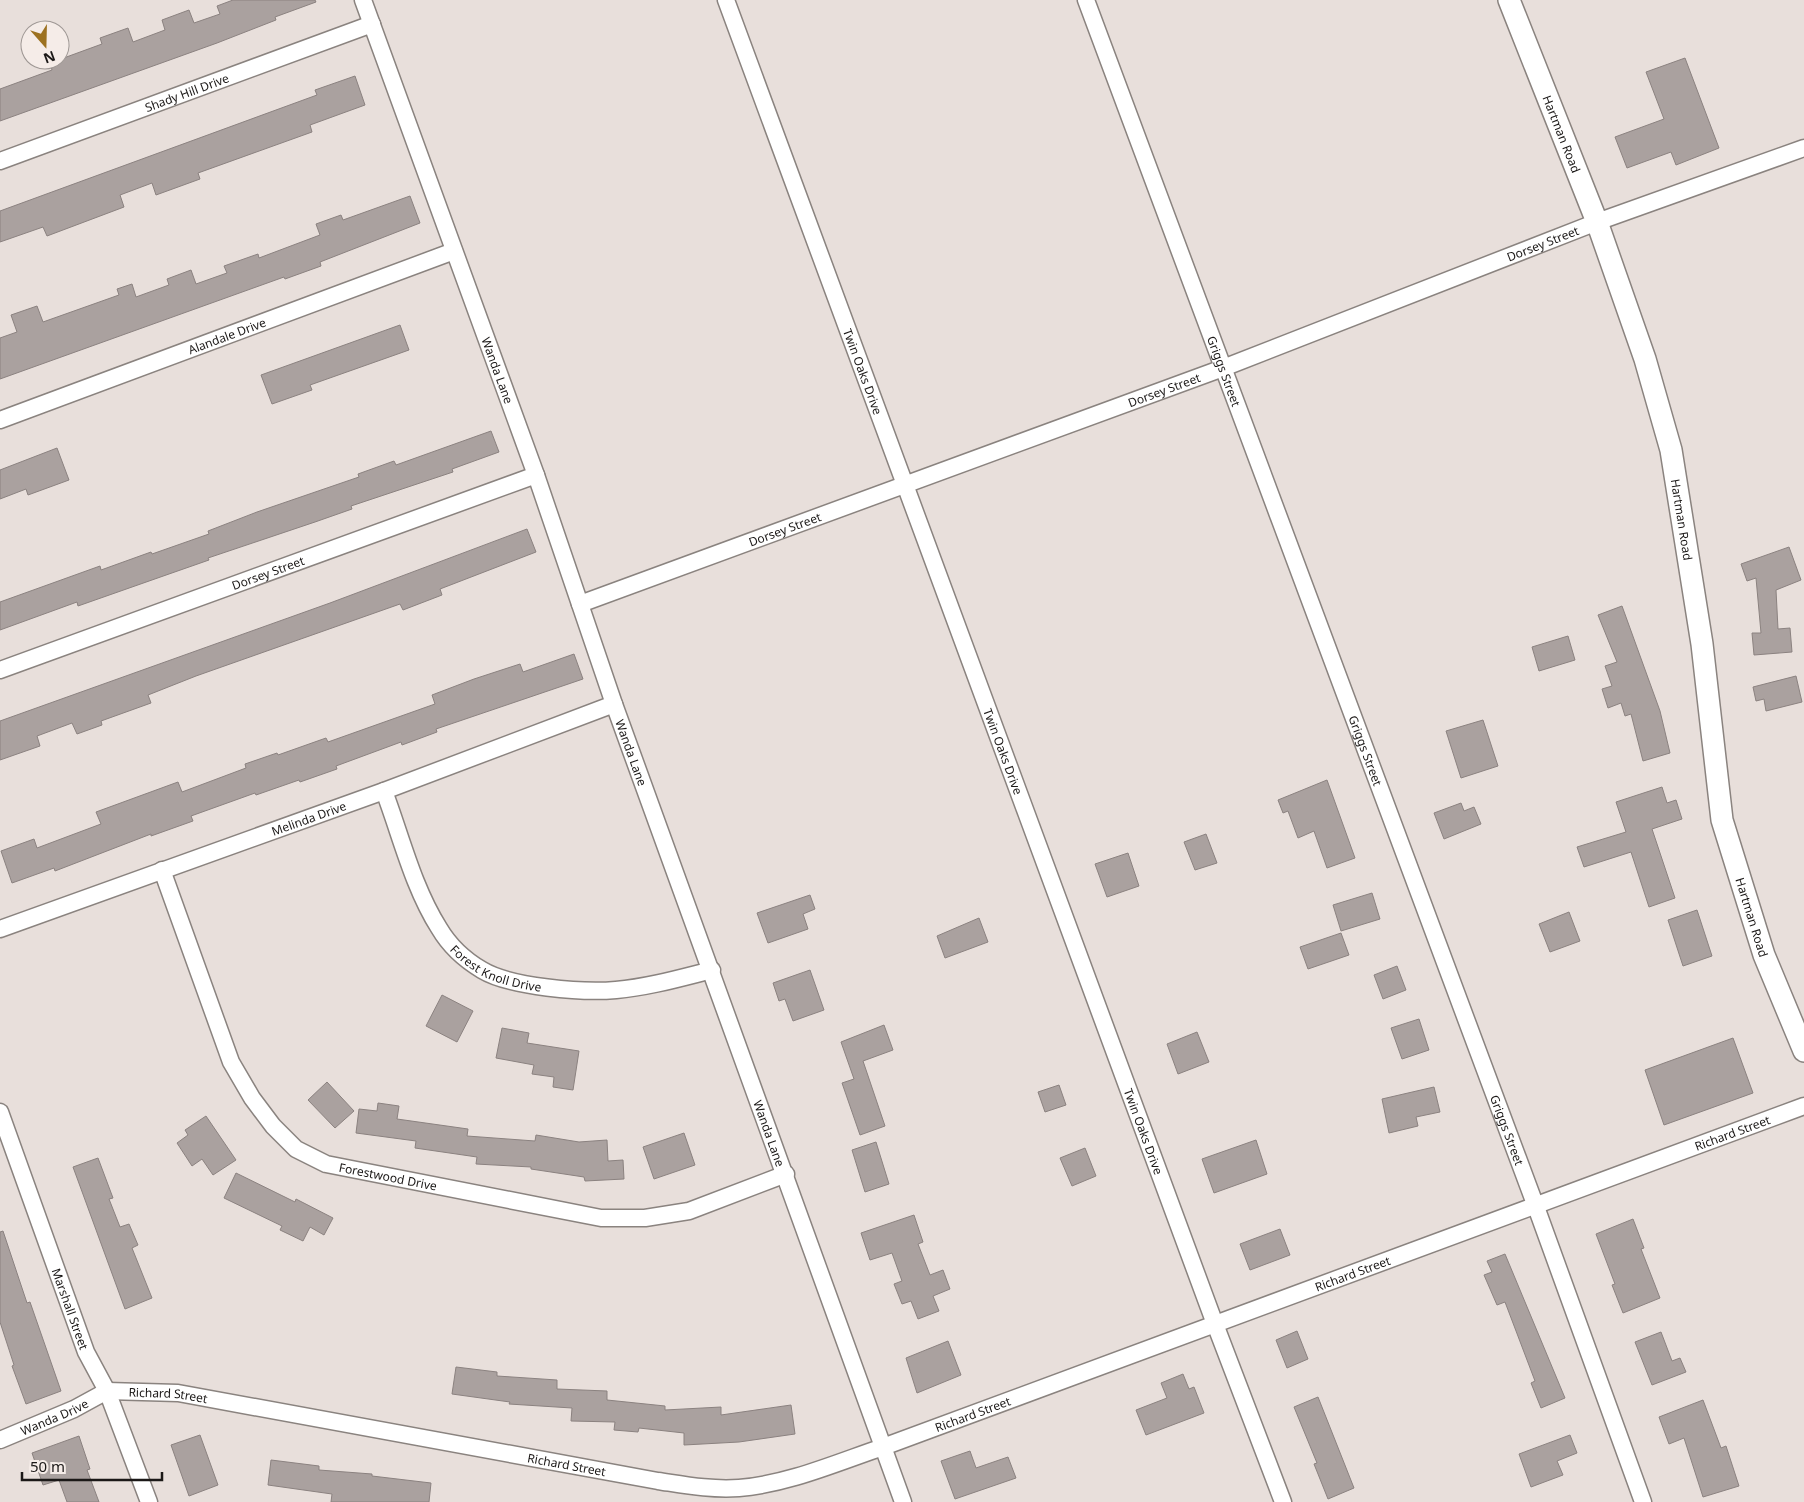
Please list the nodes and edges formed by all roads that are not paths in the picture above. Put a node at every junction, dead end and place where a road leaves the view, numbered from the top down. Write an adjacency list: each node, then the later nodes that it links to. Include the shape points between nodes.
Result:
1 (363, 0): 5 (street, Wanda Lane)
2 (726, 0): 13 (street, Twin Oaks Drive)
3 (1086, 0): 10 (street, Griggs Street)
4 (1509, 0): 8 (street, Hartman Road)
5 (372, 24): 7 (street, Shady Hill Drive); 9 (street, Wanda Lane)
6 (1804, 148): 8 (street, Dorsey Street)
7 (0, 161)
8 (1597, 222): 10 (street, Dorsey Street); 21 (street, Hartman Road, via 1645,359 1671,450 1702,644 1722,820 1764,955)
9 (454, 251): 11 (street, Alandale Drive); 12 (street, Wanda Lane)
10 (1223, 368): 13 (street, Dorsey Street); 25 (street, Griggs Street)
11 (0, 420)
12 (536, 475): 14 (street, Wanda Lane); 15 (street, Dorsey Street)
13 (906, 484): 14 (street, Dorsey Street); 26 (street, Twin Oaks Drive)
14 (580, 604): 16 (street, Wanda Lane)
15 (0, 670)
16 (614, 704): 17 (street, Melinda Drive); 20 (street, Wanda Lane)
17 (384, 791): 18 (street, Melinda Drive); 20 (street, Forest Knoll Drive, via 421,894 439,929 458,952 483,971 511,981 563,989 615,990 654,985)
18 (162, 870): 19 (street, Melinda Drive); 24 (street, Forestwood Drive, via 231,1062 273,1126 296,1149 326,1164 601,1218 645,1218 689,1211)
19 (0, 929)
20 (712, 970): 24 (street, Wanda Lane)
21 (1804, 1051)
22 (1804, 1106): 25 (street, Richard Street)
23 (0, 1112): 27 (street, Marshall Street, via 86,1352)
24 (786, 1174): 29 (street, Wanda Lane)
25 (1535, 1204): 26 (street, Richard Street); 33 (street, Griggs Street)
26 (1215, 1324): 29 (street, Richard Street); 32 (street, Twin Oaks Drive)
27 (107, 1391): 28 (street, Wanda Drive, via 74,1409); 29 (street, Richard Street, via 178,1393 705,1488 767,1484); 30 (street, Marshall Street)
28 (0, 1440)
29 (882, 1447): 31 (street, Wanda Lane)
30 (149, 1502)
31 (903, 1502)
32 (1283, 1502)
33 (1643, 1502)

